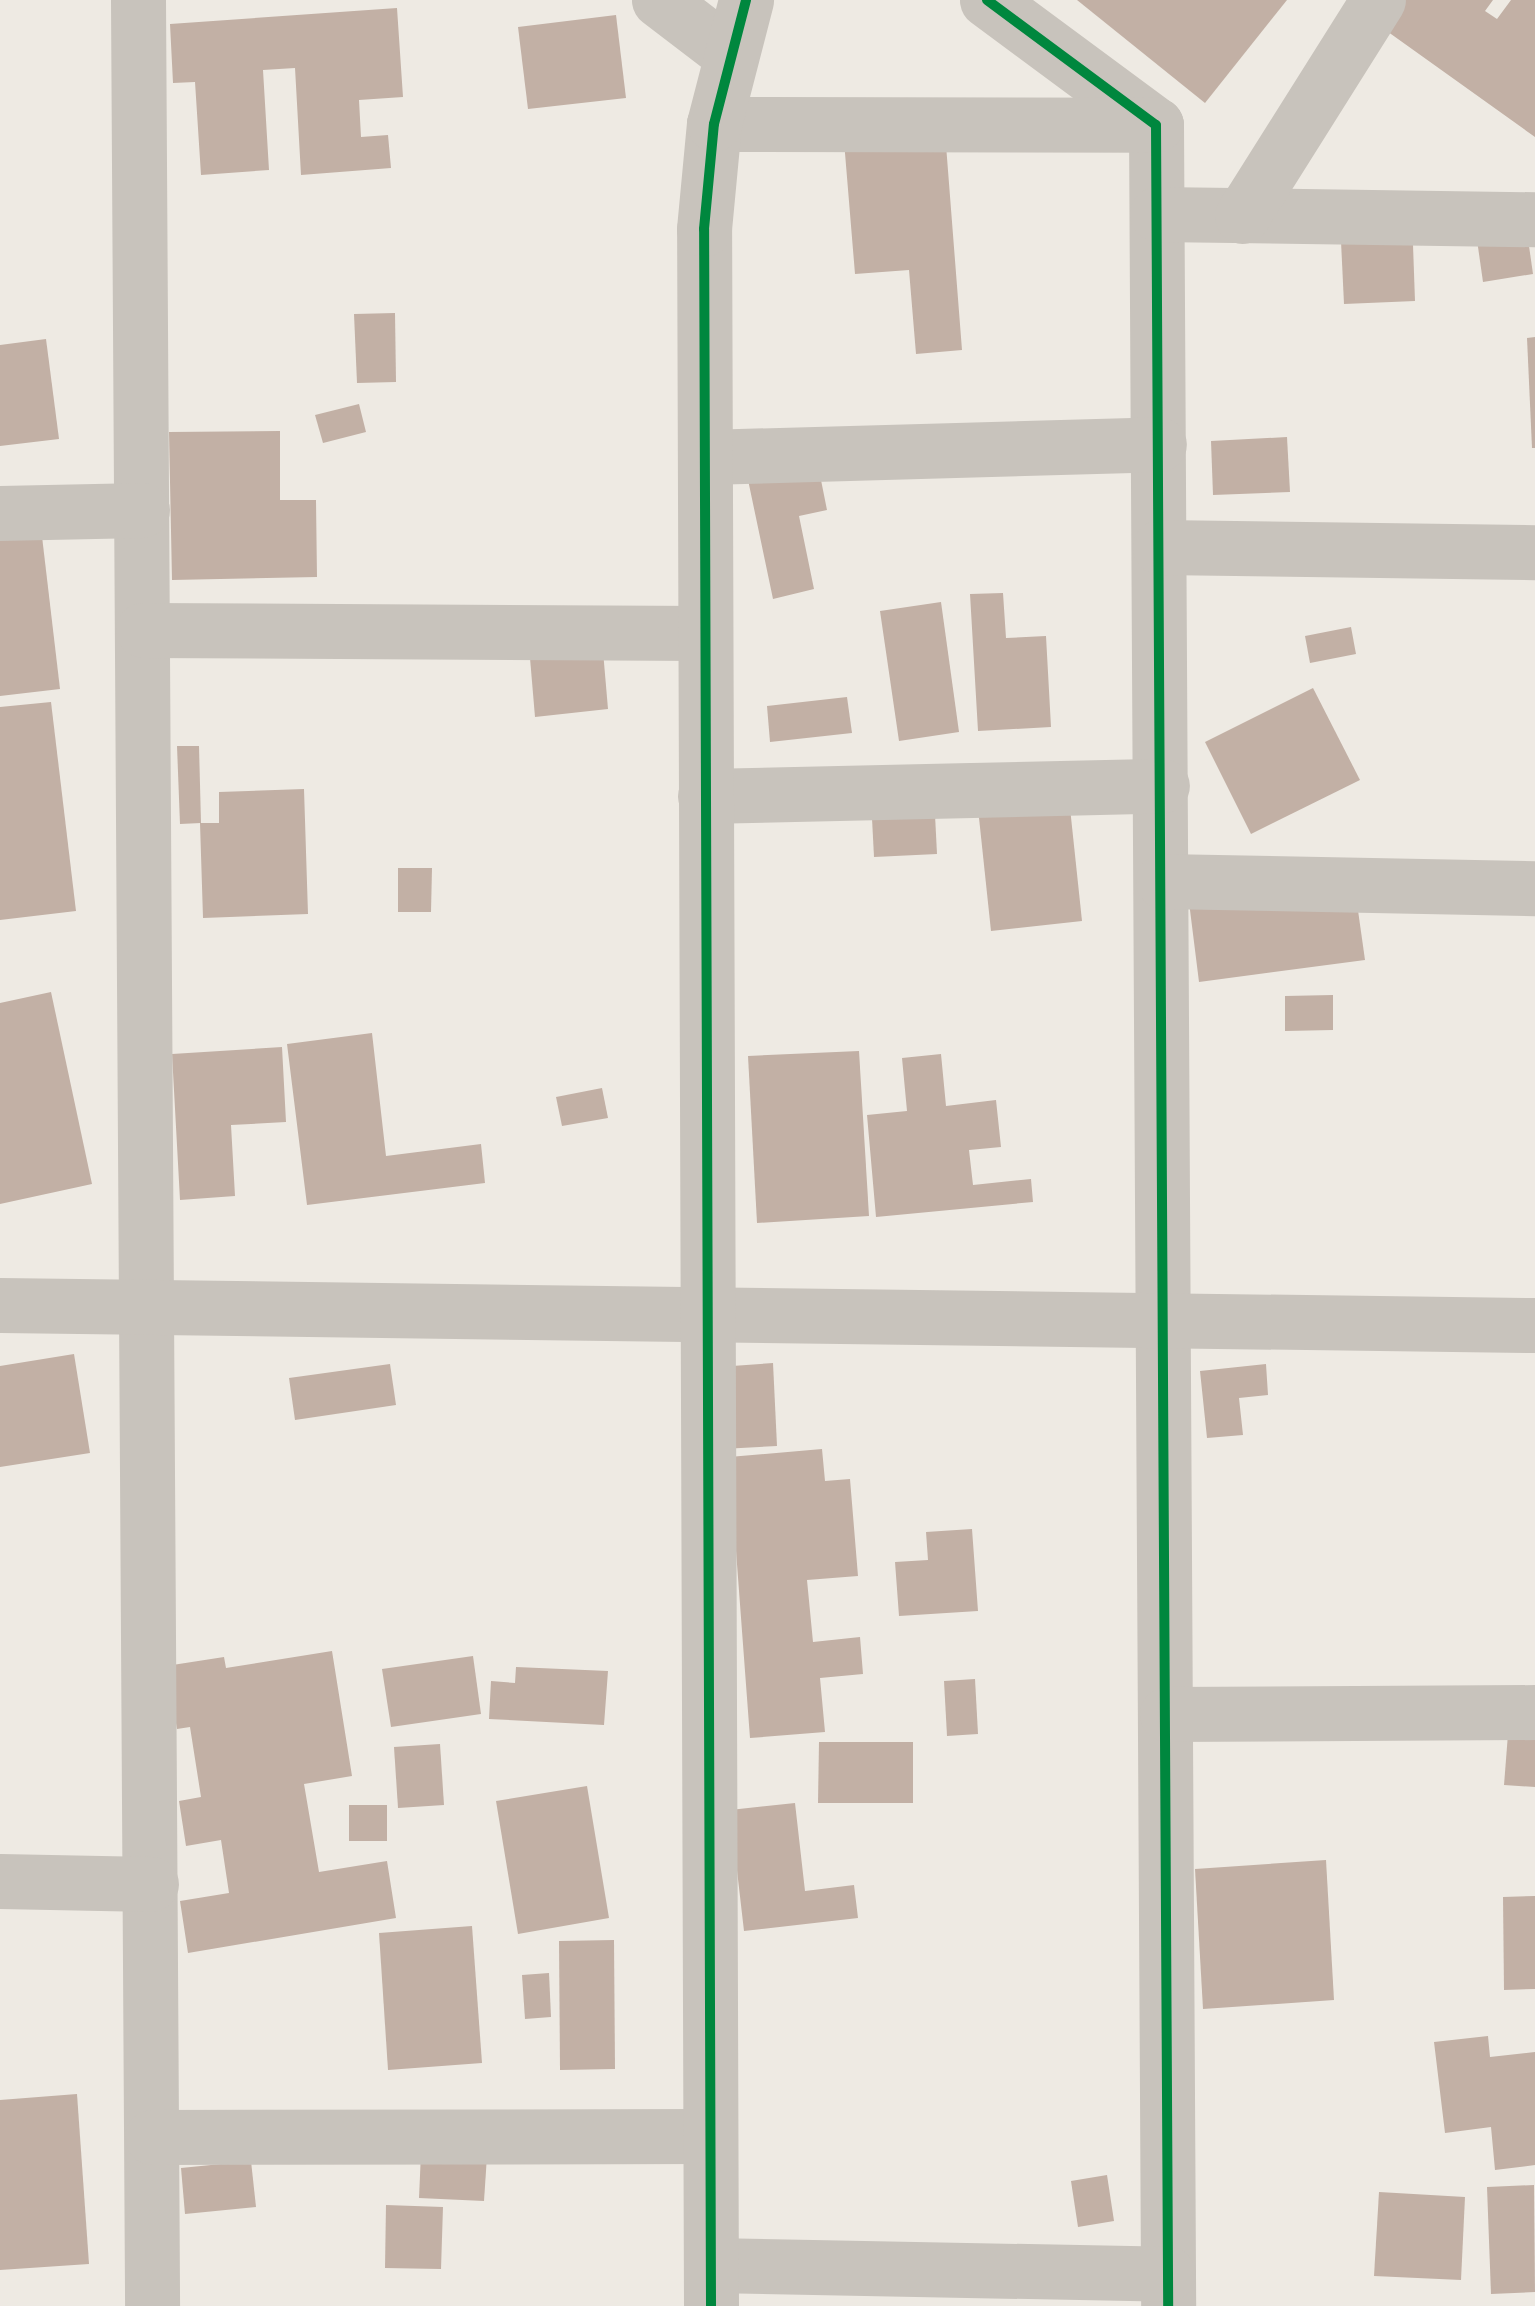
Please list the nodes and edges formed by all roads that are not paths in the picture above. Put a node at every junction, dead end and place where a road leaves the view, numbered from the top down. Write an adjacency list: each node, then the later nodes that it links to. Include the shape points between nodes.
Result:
1 (138, 0): 14 (street)
2 (660, 0): 6 (street)
3 (746, 0): 6 (street)
4 (986, 0): 8 (street)
5 (1378, 0): 10 (street)
6 (732, 55): 7 (street)
7 (714, 124): 8 (street); 13 (street, via 704,229)
8 (1156, 125): 9 (street)
9 (1157, 214): 10 (street); 12 (street)
10 (1242, 216): 11 (street)
11 (1535, 219)
12 (1160, 444): 13 (street); 16 (street)
13 (704, 457): 19 (street)
14 (142, 510): 15 (street); 18 (street)
15 (0, 513)
16 (1160, 546): 17 (street); 20 (street)
17 (1535, 552)
18 (143, 630): 19 (street); 25 (street)
19 (705, 633): 21 (street)
20 (1162, 786): 21 (street); 22 (street)
21 (705, 796): 26 (street)
22 (1162, 882): 23 (street); 27 (street)
23 (1535, 888)
24 (0, 1305): 25 (street)
25 (149, 1307): 26 (street); 32 (street)
26 (705, 1314): 27 (street); 34 (street)
27 (1166, 1320): 28 (street); 30 (street)
28 (1535, 1325)
29 (1535, 1712): 30 (street)
30 (1167, 1714): 36 (street)
31 (0, 1882): 32 (street)
32 (151, 1884): 33 (street)
33 (152, 2136): 34 (street); 37 (street)
34 (710, 2136): 35 (street)
35 (711, 2285): 36 (street)
36 (1168, 2290)
37 (152, 2306)

